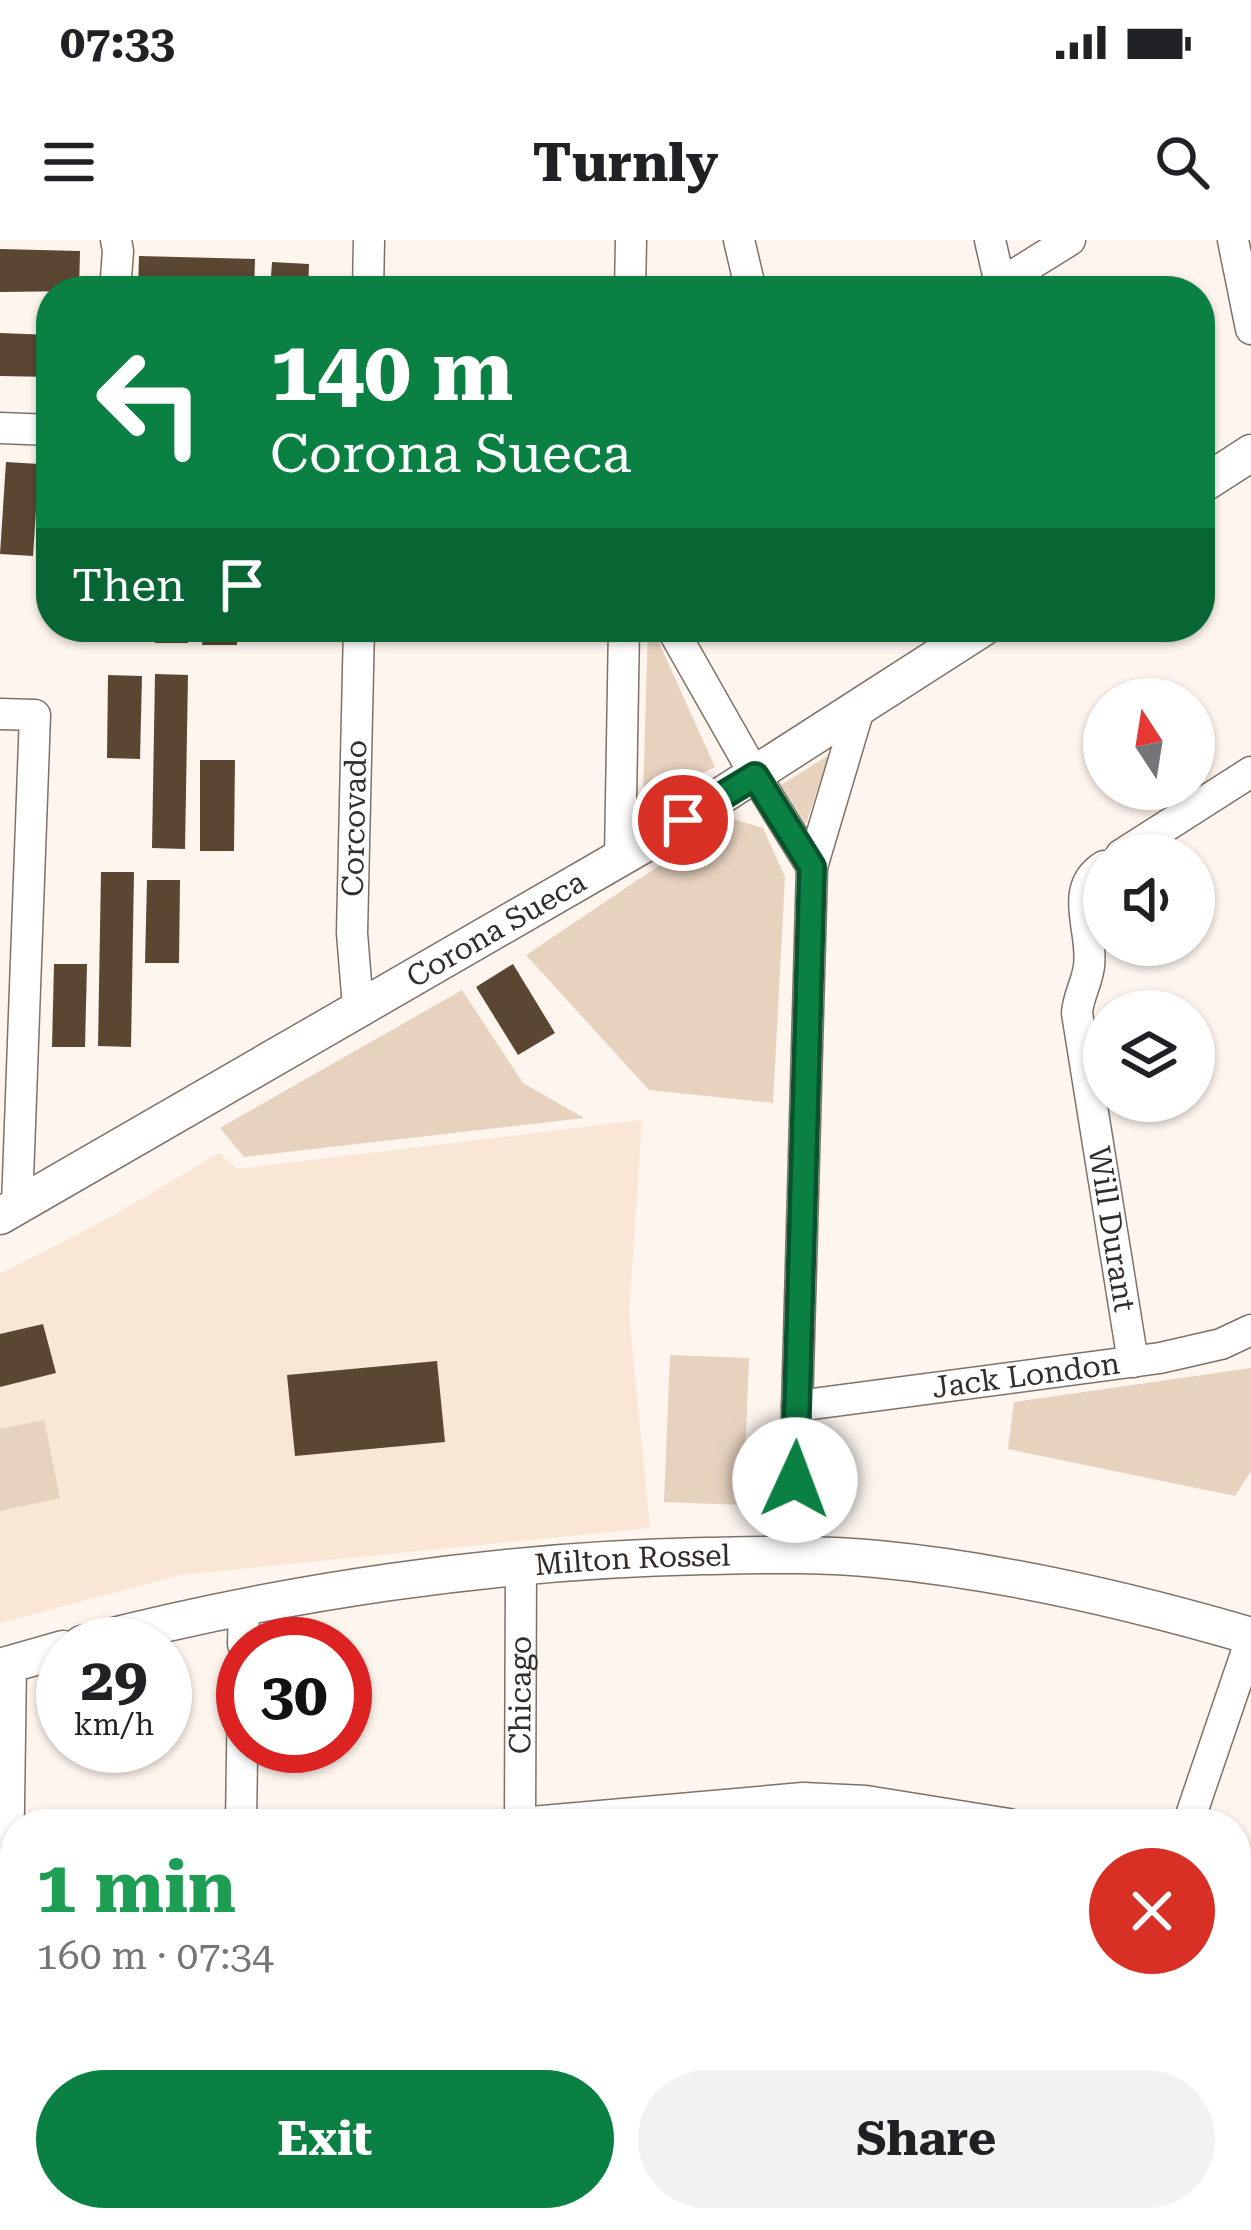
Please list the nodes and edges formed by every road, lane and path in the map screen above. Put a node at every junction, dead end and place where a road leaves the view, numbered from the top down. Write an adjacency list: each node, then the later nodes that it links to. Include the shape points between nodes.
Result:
1 (116, 240): 8 (street)
2 (369, 240): 9 (street)
3 (632, 240): 10 (street)
4 (740, 240): 11 (street)
5 (990, 240): 12 (street)
6 (1070, 240): 13 (street)
7 (1233, 240): 14 (street)
8 (115, 276)
9 (368, 276)
10 (631, 276)
11 (748, 276)
12 (993, 276)
13 (1012, 276)
14 (1251, 329)
15 (0, 428): 16 (street)
16 (36, 429)
17 (1251, 453): 18 (street)
18 (1215, 476)
19 (359, 642): 31 (street, Corcovado, via 352,933)
20 (624, 642): 28 (street)
21 (679, 642): 26 (street)
22 (961, 642): 23 (street, Corona Sueca)
23 (859, 709): 26 (street, Corona Sueca); 29 (street)
24 (0, 714): 32 (street, via 35,715)
25 (1251, 772): 27 (street)
26 (755, 776): 28 (street, Corona Sueca); 29 (street)
27 (1153, 834)
28 (620, 858): 31 (street, Corona Sueca)
29 (812, 867): 35 (street)
30 (1089, 966): 34 (street, Will Durant, via 1077,1013)
31 (358, 1007): 32 (street, Corona Sueca)
32 (9, 1211)
33 (1251, 1330): 34 (street, Jack London)
34 (1133, 1362): 35 (street, Jack London)
35 (797, 1406): 36 (street)
36 (793, 1554): 37 (street, Milton Rossel); 39 (street, Milton Rossel, via 1017,1579)
37 (520, 1567): 38 (street, Milton Rossel, via 419,1580); 45 (street, Chicago)
38 (278, 1617)
39 (1251, 1638): 48 (street)
40 (36, 1657): 41 (street)
41 (6, 1665): 43 (street)
42 (242, 1773): 44 (street)
43 (5, 1809)
44 (242, 1809)
45 (520, 1809)
46 (816, 1809): 47 (street, via 866,1801)
47 (916, 1809)
48 (1193, 1809)

